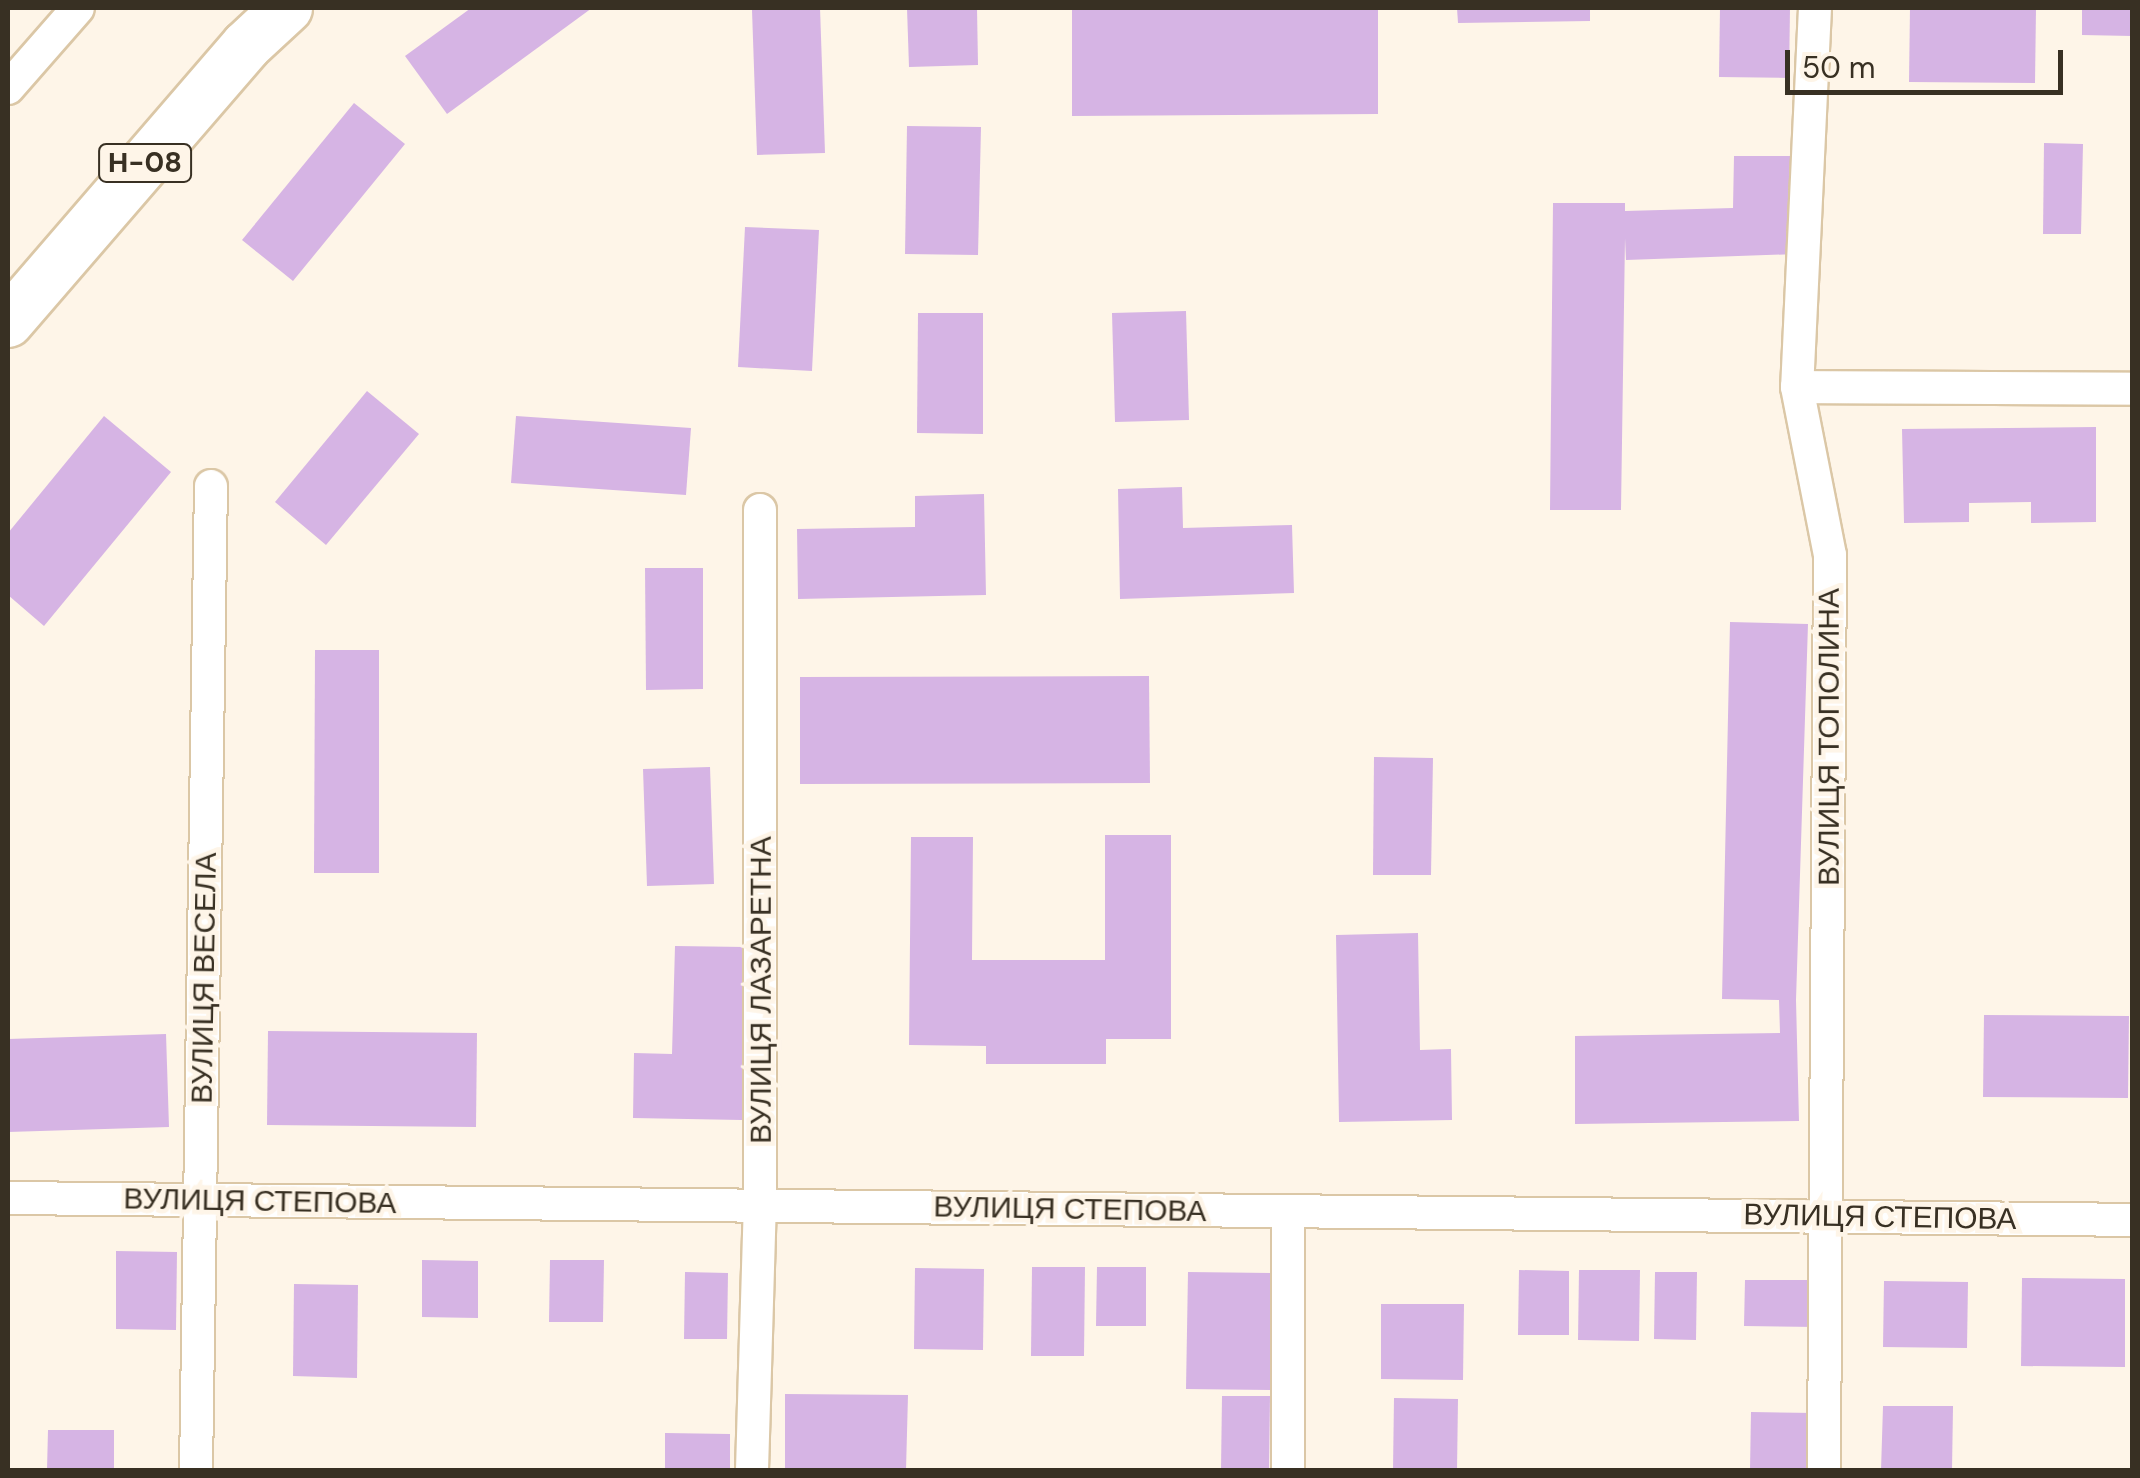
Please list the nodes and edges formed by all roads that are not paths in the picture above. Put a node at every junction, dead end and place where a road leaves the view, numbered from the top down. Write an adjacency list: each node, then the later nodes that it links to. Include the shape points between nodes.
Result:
1 (78, 8): 4 (street)
2 (287, 8): 5 (main road, Н-08, via 246,46)
3 (1814, 8): 6 (street, ВУЛИЦЯ ТОПОЛИНА)
4 (8, 88)
5 (8, 322)
6 (1797, 386): 7 (street); 14 (street, ВУЛИЦЯ ТОПОЛИНА, via 1830,555)
7 (2132, 389)
8 (211, 486): 11 (street, ВУЛИЦЯ ВЕСЕЛА)
9 (760, 510): 12 (street, ВУЛИЦЯ ЛАЗАРЕТНА)
10 (8, 1198): 11 (street, ВУЛИЦЯ СТЕПОВА)
11 (200, 1200): 12 (street, ВУЛИЦЯ СТЕПОВА); 16 (street, ВУЛИЦЯ ВЕСЕЛА)
12 (760, 1206): 13 (street, ВУЛИЦЯ СТЕПОВА); 17 (street, ВУЛИЦЯ ЛАЗАРЕТНА)
13 (1288, 1211): 14 (street, ВУЛИЦЯ СТЕПОВА); 18 (street)
14 (1826, 1217): 15 (street, ВУЛИЦЯ СТЕПОВА); 19 (street, ВУЛИЦЯ ТОПОЛИНА)
15 (2132, 1220)
16 (196, 1470)
17 (752, 1470)
18 (1288, 1470)
19 (1824, 1470)

